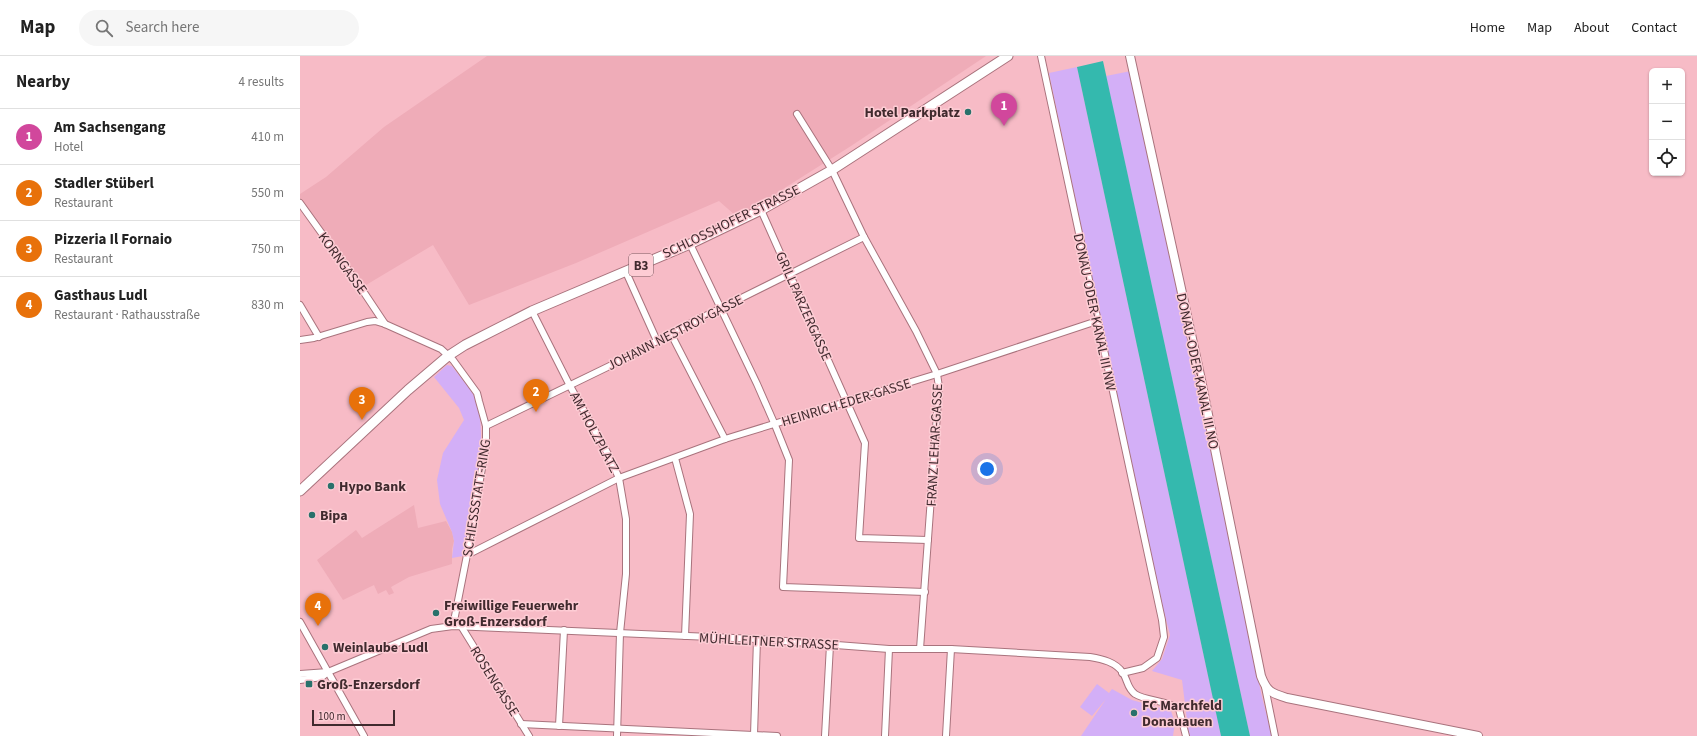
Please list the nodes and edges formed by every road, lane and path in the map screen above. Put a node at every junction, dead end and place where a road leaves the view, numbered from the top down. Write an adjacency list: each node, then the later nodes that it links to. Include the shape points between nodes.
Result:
1 (1008, 56): 5 (main road, SCHLOSSHOFER STRASSE / B3)
2 (1041, 56): 15 (street, DONAU-ODER-KANAL III NW)
3 (1130, 56): 49 (street, DONAU-ODER-KANAL III NO)
4 (797, 114): 5 (street, FRANZ LEHAR-GASSE)
5 (832, 170): 7 (main road, SCHLOSSHOFER STRASSE / B3); 8 (street, FRANZ LEHAR-GASSE)
6 (300, 203): 16 (street, KORNGASSE)
7 (761, 210): 9 (main road, SCHLOSSHOFER STRASSE / B3); 11 (street, GRILLPARZERGASSE)
8 (864, 237): 11 (street, JOHANN NESTROY-GASSE); 22 (street, FRANZ LEHAR-GASSE)
9 (690, 244): 10 (main road, SCHLOSSHOFER STRASSE / B3); 13 (street)
10 (626, 272): 14 (main road, SCHLOSSHOFER STRASSE / B3); 20 (street)
11 (789, 275): 13 (street, JOHANN NESTROY-GASSE); 24 (street, GRILLPARZERGASSE)
12 (300, 305): 18 (street)
13 (720, 308): 17 (street, JOHANN NESTROY-GASSE); 25 (street)
14 (532, 311): 21 (main road, SCHLOSSHOFER STRASSE / B3, via 484,334); 23 (street, AM HOLZPLATZ)
15 (1097, 320): 22 (street, HEINRICH EDER-GASSE); 46 (street, DONAU-ODER-KANAL III NW, via 1164,637 1156,658 1143,668)
16 (385, 324): 18 (street, via 367,322); 21 (street, SCHIESSSTATT-RING, via 440,349)
17 (671, 334): 20 (street, JOHANN NESTROY-GASSE); 27 (street)
18 (318, 337): 19 (street)
19 (300, 340)
20 (657, 341): 23 (street, JOHANN NESTROY-GASSE)
21 (448, 356): 26 (street, SCHIESSSTATT-RING, via 477,393); 30 (main road, SCHLOSSHOFER STRASSE / B3)
22 (937, 374): 24 (street, HEINRICH EDER-GASSE); 31 (street, FRANZ LEHAR-GASSE, via 939,387)
23 (570, 386): 26 (street, JOHANN NESTROY-GASSE); 29 (street, AM HOLZPLATZ)
24 (847, 402): 25 (street, HEINRICH EDER-GASSE); 31 (street, GRILLPARZERGASSE, via 865,443 859,538)
25 (775, 425): 27 (street, HEINRICH EDER-GASSE); 33 (street, via 789,460 783,587)
26 (486, 426): 32 (street, SCHIESSSTATT-RING, via 486,445)
27 (725, 439): 28 (street, HEINRICH EDER-GASSE)
28 (675, 458): 29 (street, HEINRICH EDER-GASSE); 39 (street, via 690,514)
29 (619, 478): 32 (street, HEINRICH EDER-GASSE); 38 (street, AM HOLZPLATZ, via 626,520 626,574)
30 (300, 491)
31 (928, 540): 33 (street, FRANZ LEHAR-GASSE)
32 (467, 555): 35 (street, SCHIESSSTATT-RING)
33 (925, 592): 43 (street, FRANZ LEHAR-GASSE)
34 (300, 622): 45 (street)
35 (453, 626): 36 (street, MÜHLLEITNER STRASSE); 45 (street, MÜHLLEITNER STRASSE, via 431,629)
36 (461, 626): 37 (street, MÜHLLEITNER STRASSE); 50 (street, ROSENGASSE)
37 (564, 630): 38 (street, MÜHLLEITNER STRASSE); 51 (street)
38 (620, 633): 39 (street, MÜHLLEITNER STRASSE); 53 (street, AM HOLZPLATZ)
39 (685, 636): 40 (street, MÜHLLEITNER STRASSE)
40 (757, 639): 41 (street, MÜHLLEITNER STRASSE); 54 (street)
41 (830, 644): 42 (street, MÜHLLEITNER STRASSE); 59 (street)
42 (889, 649): 43 (street, MÜHLLEITNER STRASSE); 60 (street)
43 (920, 649): 44 (street, MÜHLLEITNER STRASSE)
44 (951, 650): 46 (street, MÜHLLEITNER STRASSE, via 1090,657 1109,661); 61 (street)
45 (328, 672): 47 (street); 48 (street, MÜHLLEITNER STRASSE, via 322,677); 55 (street)
46 (1122, 673): 52 (street, MÜHLLEITNER STRASSE, via 1127,687 1137,695 1172,704 1179,709)
47 (300, 674)
48 (300, 680)
49 (1265, 687): 64 (street); 65 (street, via 1287,698)
50 (521, 724): 51 (street); 56 (street, ROSENGASSE)
51 (559, 726): 53 (street)
52 (1184, 727): 62 (street); 63 (street)
53 (617, 728): 54 (street); 57 (street, AM HOLZPLATZ)
54 (754, 735): 58 (street)
55 (364, 736)
56 (529, 736)
57 (617, 736)
58 (777, 736)
59 (825, 736)
60 (885, 736)
61 (946, 736)
62 (1181, 736)
63 (1186, 736)
64 (1275, 736)
65 (1478, 736)

